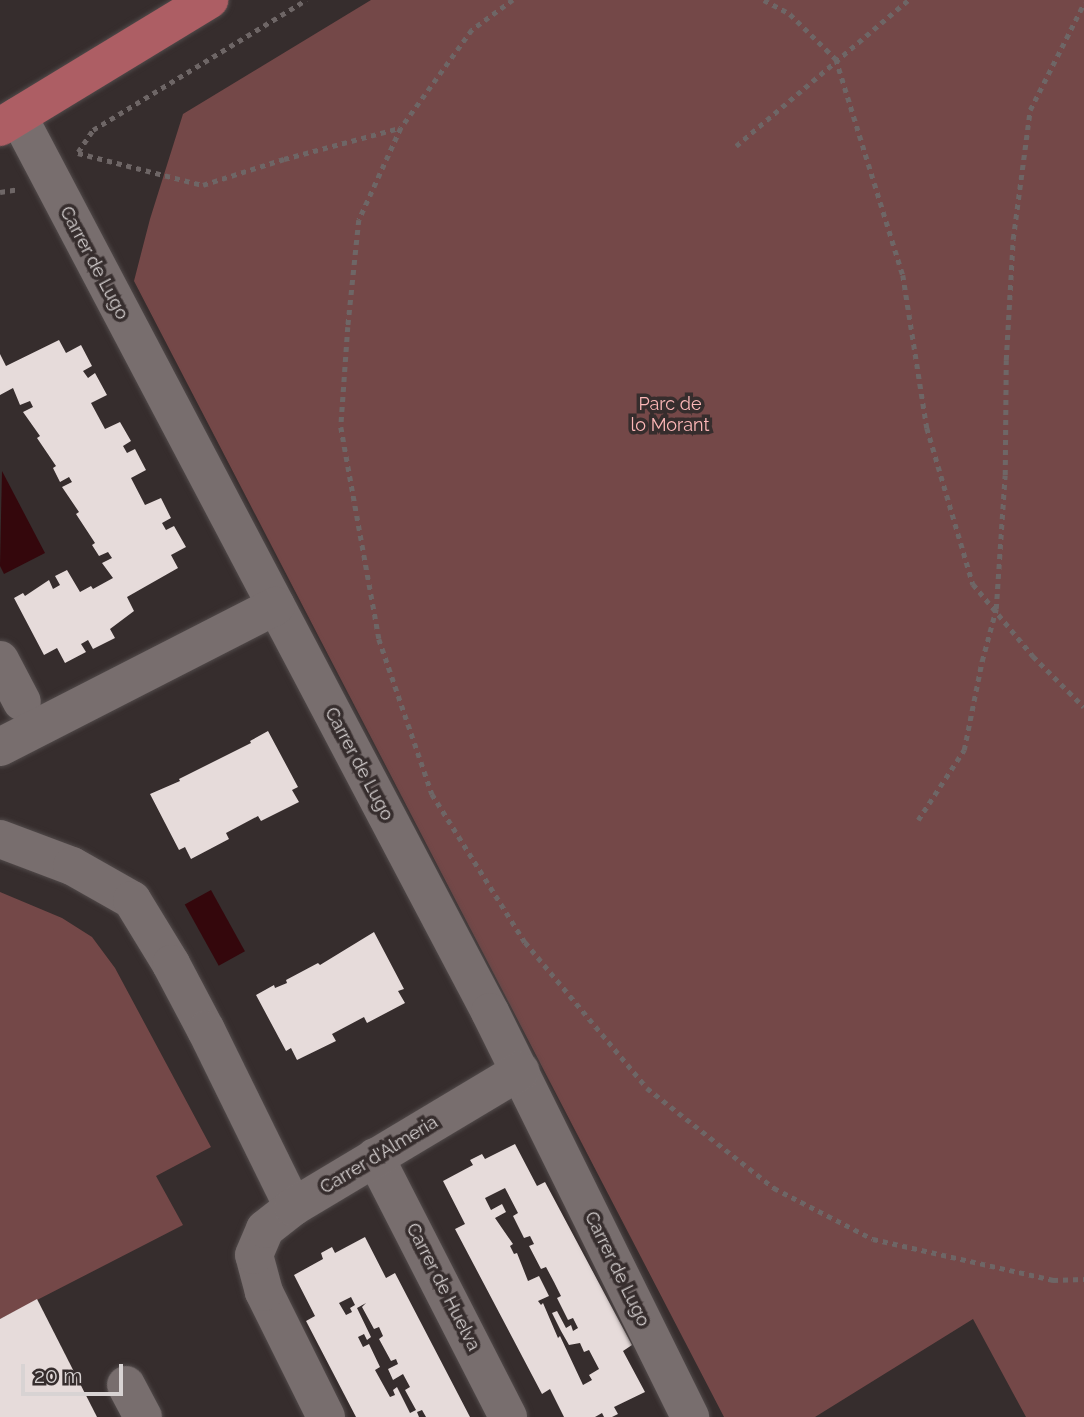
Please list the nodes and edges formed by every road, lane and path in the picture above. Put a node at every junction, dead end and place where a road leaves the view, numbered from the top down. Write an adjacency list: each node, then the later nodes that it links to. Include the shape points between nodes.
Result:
1 (209, 0): 8 (main road)
2 (306, 0): 11 (path, via 93,130)
3 (513, 0): 9 (path, via 472,30)
4 (764, 0): 7 (path, via 790,14)
5 (908, 0): 7 (path)
6 (1084, 3): 14 (path, via 1030,110 1013,239)
7 (836, 59): 10 (path); 14 (path, via 903,275 931,441 973,584)
8 (9, 121): 11 (street, Carrer de Lugo)
9 (401, 128): 11 (path, via 203,186); 24 (path, via 359,220 341,427 379,639 432,794 525,942 647,1088 774,1188 873,1239 1053,1280)
10 (736, 146)
11 (62, 163): 12 (path, via 13,191); 13 (street, Carrer de Lugo)
12 (0, 191)
13 (276, 606): 18 (street); 21 (street, Carrer de Lugo)
14 (996, 609): 17 (path, via 1033,656); 19 (path, via 964,750)
15 (0, 660): 16 (street)
16 (22, 702)
17 (1084, 707)
18 (0, 747)
19 (918, 820)
20 (0, 839): 23 (street, via 72,866 131,900 200,1019)
21 (520, 1071): 22 (street, Carrer d'Almeria); 27 (street, Carrer de Lugo)
22 (375, 1157): 23 (street, Carrer d'Almeria); 26 (street, Carrer de Huelva)
23 (293, 1207): 25 (street, Carrer d'Almeria, via 265,1229 254,1255 264,1292)
24 (1084, 1279)
25 (326, 1417)
26 (508, 1417)
27 (690, 1417)

